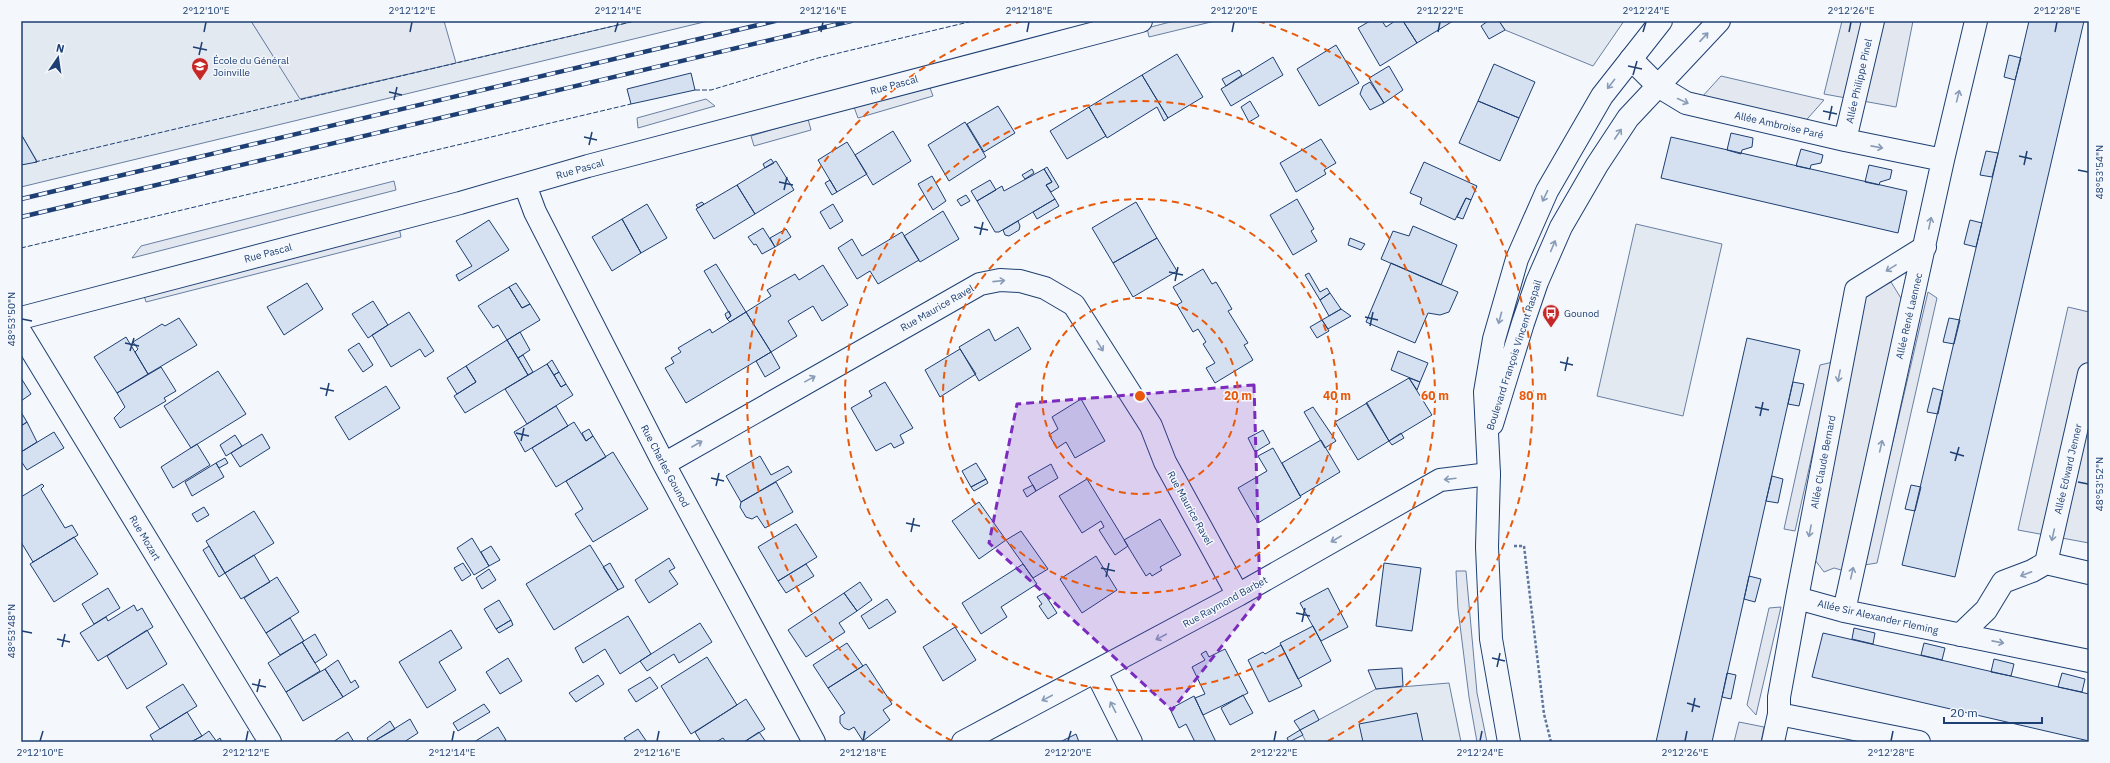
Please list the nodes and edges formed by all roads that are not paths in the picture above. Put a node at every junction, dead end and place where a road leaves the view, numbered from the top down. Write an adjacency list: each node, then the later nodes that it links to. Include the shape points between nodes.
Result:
1 (1141, 21): 10 (street, Rue Pascal, via 595,164)
2 (1661, 21): 6 (street, Boulevard François Vincent Raspail)
3 (1719, 21): 7 (street, Boulevard François Vincent Raspail, one-way to 3)
4 (1873, 21): 8 (street, Allée Philippe Pinel)
5 (1976, 21): 9 (street, Allée René Laennec, one-way to 5)
6 (1631, 59): 7 (street, Allée Ambroise Paré); 15 (street, Boulevard François Vincent Raspail, one-way to 15, via 1602,96 1562,162 1517,259 1494,339 1486,384)
7 (1658, 86): 8 (street, Allée Ambroise Paré, one-way to 8, via 1686,103); 15 (street, Boulevard François Vincent Raspail, one-way to 7, via 1528,309 1561,226 1628,118)
8 (1845, 140): 9 (street, Allée Ambroise Paré, one-way to 9)
9 (1942, 160): 11 (street, Allée René Laennec, one-way to 9)
10 (525, 185): 12 (street, Rue Pascal); 16 (street, Rue Charles Gounod, via 535,212)
11 (1925, 247): 21 (street, Allée Claude Bernard, one-way to 21, via 1856,290); 22 (street, Allée René Laennec, one-way to 11)
12 (21, 318)
13 (21, 333): 27 (street, Rue Mozart)
14 (2089, 374): 18 (street, Allée Edward Jenner, one-way to 18)
15 (1488, 436): 17 (street, Boulevard François Vincent Raspail)
16 (664, 464): 20 (street, Rue Maurice Ravel, one-way to 20, via 980,284 1000,280 1020,281 1045,288 1074,305 1151,426 1165,462); 28 (street, Rue Charles Gounod)
17 (1489, 474): 20 (street, Rue Raymond Barbet, one-way to 20, via 1440,480); 31 (street, Boulevard François Vincent Raspail, via 1487,547 1491,639)
18 (2046, 563): 19 (street); 23 (street, one-way to 23, via 2004,582 1986,610)
19 (2089, 573)
20 (1238, 595): 25 (street, Rue Raymond Barbet, one-way to 25)
21 (1797, 598): 22 (street, Allée Sir Alexander Fleming); 26 (street, Allée Claude Bernard, via 1779,697)
22 (1844, 611): 23 (street, Allée Sir Alexander Fleming)
23 (1960, 635): 24 (street, Allée Sir Alexander Fleming, one-way to 24)
24 (2089, 661)
25 (1096, 672): 29 (street, Rue Raymond Barbet, one-way to 29); 30 (street, one-way to 25)
26 (1780, 714): 32 (street, Allée Claude Bernard); 33 (street)
27 (270, 742)
28 (814, 742)
29 (963, 742)
30 (1130, 742)
31 (1509, 742)
32 (1774, 742)
33 (1918, 742)

